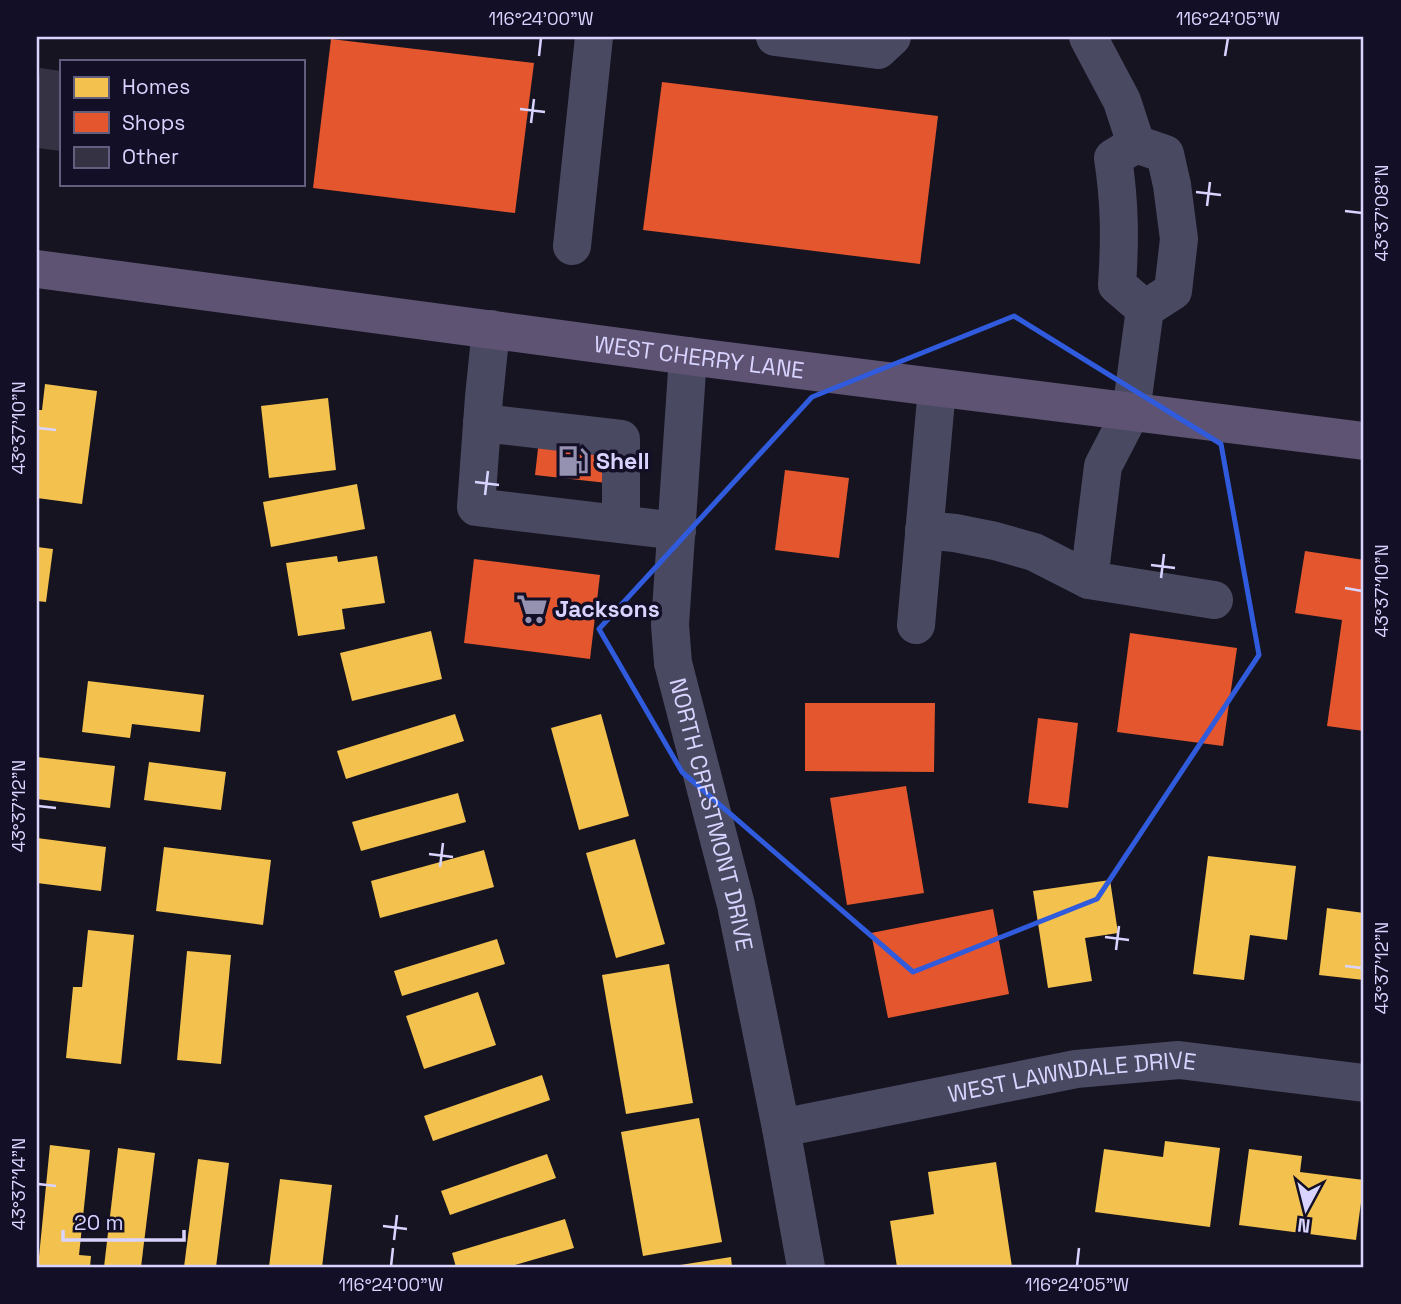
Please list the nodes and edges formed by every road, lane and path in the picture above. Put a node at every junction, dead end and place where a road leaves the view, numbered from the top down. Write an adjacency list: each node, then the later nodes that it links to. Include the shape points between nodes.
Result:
1 (594, 37): 6 (street)
2 (775, 37): 3 (street, via 878,50)
3 (892, 37)
4 (1088, 37): 5 (street, via 1122,101)
5 (1136, 144): 8 (street, via 1113,158 1121,240 1117,285); 8 (street, via 1165,154 1179,239 1173,291)
6 (572, 246)
7 (37, 269): 9 (main road, WEST CHERRY LANE)
8 (1144, 309): 12 (street)
9 (491, 329): 10 (main road, WEST CHERRY LANE); 13 (street)
10 (688, 356): 11 (main road, WEST CHERRY LANE); 17 (street, NORTH CRESTMONT DRIVE)
11 (937, 388): 12 (main road, WEST CHERRY LANE); 16 (street)
12 (1131, 412): 14 (main road, WEST CHERRY LANE); 18 (street, via 1102,466)
13 (482, 423): 15 (street, via 621,439); 15 (street, via 477,507)
14 (1364, 441)
15 (621, 524): 17 (street)
16 (924, 530): 18 (street, via 1034,552); 20 (street)
17 (677, 531): 22 (street, NORTH CRESTMONT DRIVE, via 670,625 673,663 736,905)
18 (1088, 580): 19 (street)
19 (1214, 600)
20 (916, 625)
21 (1364, 1083): 22 (street, WEST LAWNDALE DRIVE, via 1179,1060 1076,1069)
22 (781, 1128): 23 (street, NORTH CRESTMONT DRIVE)
23 (806, 1267)

